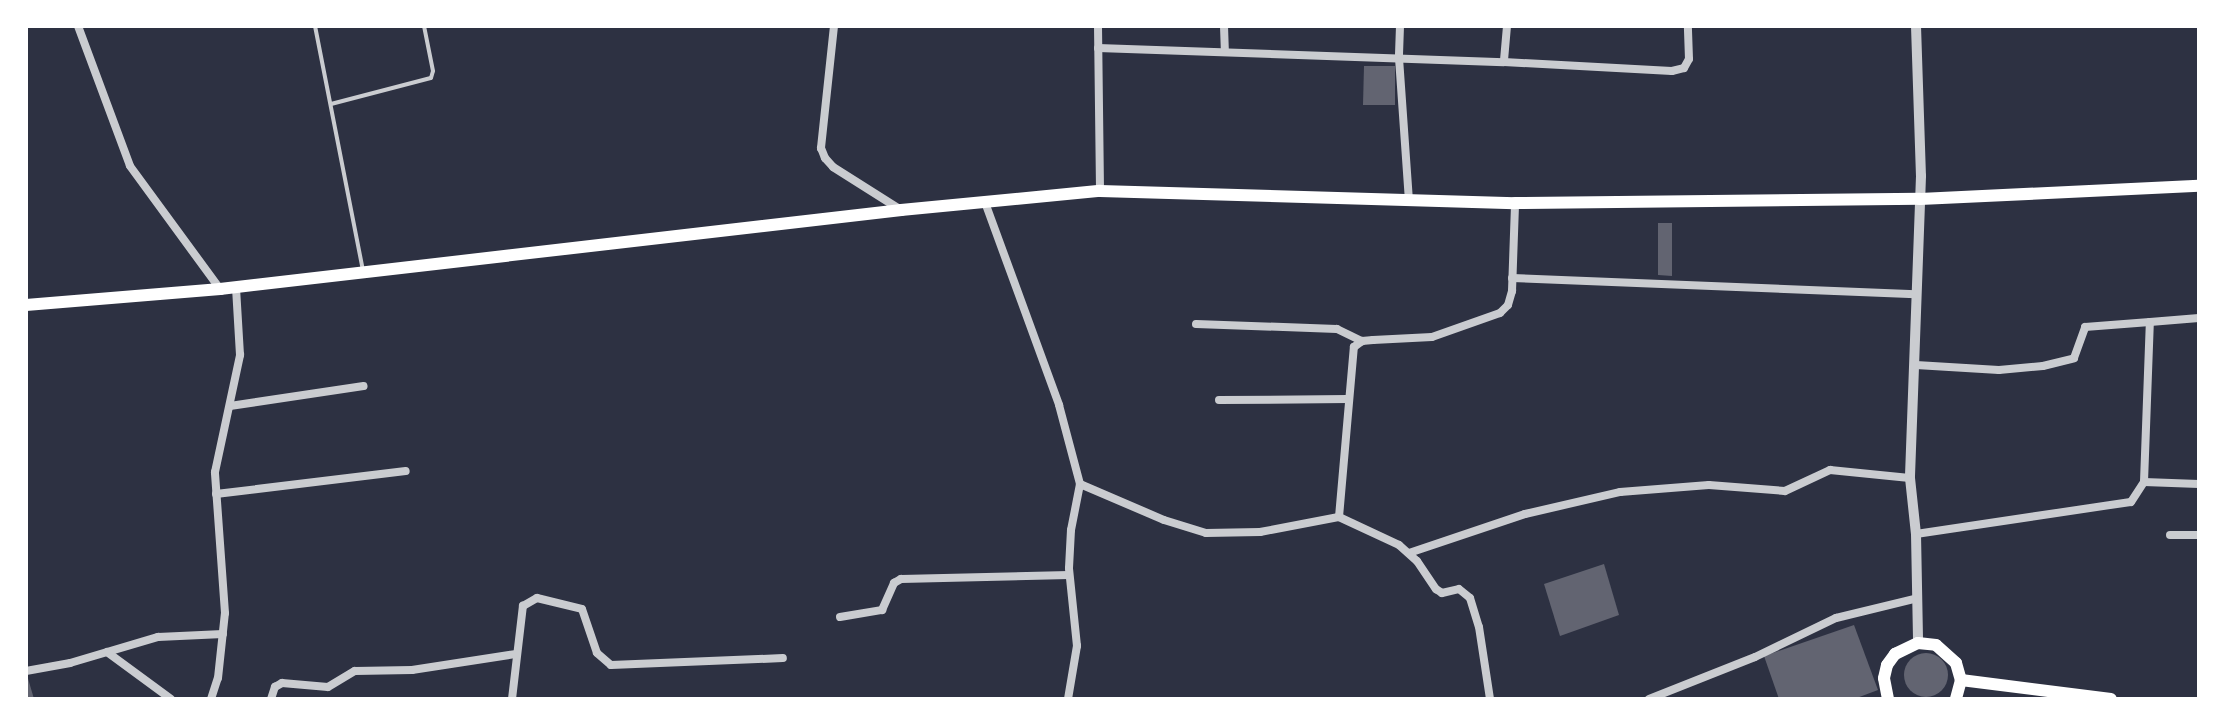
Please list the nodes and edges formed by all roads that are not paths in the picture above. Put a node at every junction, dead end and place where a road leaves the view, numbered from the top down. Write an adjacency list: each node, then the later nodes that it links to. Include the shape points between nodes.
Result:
1 (78, 26): 26 (street, via 130,166)
2 (315, 26): 15 (lane)
3 (424, 26): 15 (lane, via 433,71 428,81)
4 (834, 26): 22 (street, via 821,148 833,167)
5 (1098, 26): 11 (street)
6 (1224, 26): 12 (street)
7 (1400, 26): 13 (street)
8 (1507, 26): 14 (street)
9 (1688, 26): 14 (street, via 1689,59 1684,68 1672,71)
10 (1916, 26): 18 (street)
11 (1098, 48): 12 (street); 17 (street)
12 (1225, 51): 13 (street)
13 (1399, 58): 14 (street); 19 (street)
14 (1504, 62)
15 (331, 104): 23 (lane)
16 (2199, 186): 18 (main road)
17 (1100, 191): 19 (main road); 21 (main road)
18 (1920, 199): 20 (main road); 27 (street)
19 (1410, 202): 20 (main road)
20 (1515, 203): 24 (street)
21 (986, 205): 22 (main road); 41 (street, via 1059,405)
22 (901, 210): 23 (main road)
23 (363, 273): 25 (main road)
24 (1512, 278): 27 (street); 32 (street, via 1508,305 1500,313 1432,337)
25 (236, 287): 26 (main road); 37 (street, via 240,341)
26 (220, 289): 28 (main road)
27 (1916, 294): 33 (street)
28 (26, 305)
29 (2199, 318): 30 (street)
30 (2150, 322): 33 (street, via 2085,327 2074,358 2043,366 1999,370); 40 (street)
31 (1196, 324): 32 (street, via 1337,329)
32 (1362, 341): 35 (street, via 1351,357)
33 (1916, 365): 39 (street)
34 (364, 386): 37 (street)
35 (1348, 399): 36 (street); 44 (street)
36 (1219, 400)
37 (230, 406): 43 (street, via 217,458)
38 (406, 471): 43 (street)
39 (1910, 478): 45 (street); 48 (street, via 1830,470 1785,491 1709,485 1620,492 1525,514)
40 (2144, 482): 42 (street); 45 (street, via 2138,497 2116,507)
41 (1080, 484): 44 (street, via 1206,533 1260,532); 49 (street)
42 (2199, 484)
43 (216, 494): 52 (street, via 225,578)
44 (1339, 517): 48 (street)
45 (1916, 534): 50 (street)
46 (2170, 535): 47 (street)
47 (2199, 535)
48 (1409, 553): 64 (street, via 1436,589 1459,589 1470,598)
49 (1069, 575): 51 (street, via 901,579 882,610); 63 (street, via 1077,646)
50 (1918, 598): 53 (street); 65 (street, via 1836,618)
51 (840, 617)
52 (223, 634): 54 (street, via 158,637); 60 (street)
53 (1918, 643): 58 (main road, via 1936,645 1951,656); 66 (main road, via 1895,654 1887,665)
54 (107, 652): 57 (street); 59 (street)
55 (515, 654): 56 (street, via 523,606 537,598 582,609 597,653 611,665); 61 (street, via 412,670 355,671 328,687 282,683); 62 (street)
56 (783, 658)
57 (26, 671)
58 (1961, 680): 67 (main road); 68 (main road)
59 (171, 699)
60 (211, 699)
61 (271, 699)
62 (512, 699)
63 (1068, 699)
64 (1490, 699)
65 (1649, 699)
66 (1888, 699)
67 (1956, 699)
68 (2111, 699)

